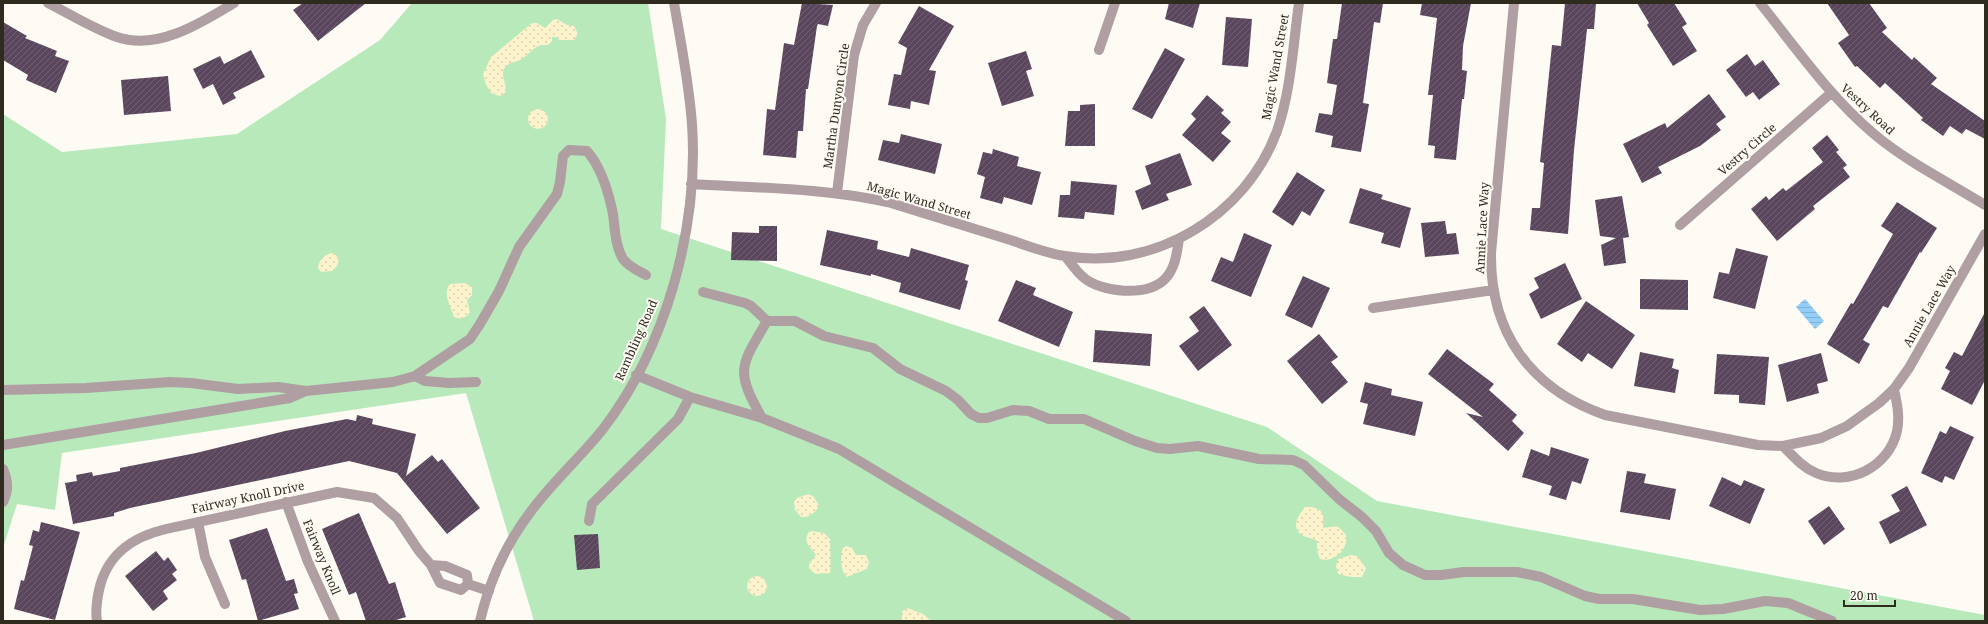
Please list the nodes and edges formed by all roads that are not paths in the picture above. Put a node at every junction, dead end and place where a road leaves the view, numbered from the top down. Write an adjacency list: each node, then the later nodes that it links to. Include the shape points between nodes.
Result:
1 (48, 3): 2 (street, via 117,37 138,41 170,36)
2 (234, 3)
3 (674, 3): 11 (street, Rambling Road, via 690,104)
4 (876, 3): 12 (street, Martha Dunyon Circle, via 863,25 854,55)
5 (1114, 3): 9 (street)
6 (1299, 3): 16 (street, Magic Wand Street, via 1282,113 1268,150 1259,167 1234,198 1204,224)
7 (1514, 3): 19 (street, Annie Lace Way, via 1491,253)
8 (1760, 3): 10 (street, Vestry Road)
9 (1099, 50)
10 (1831, 93): 13 (street, Vestry Road, via 1875,135 1902,155); 14 (street, Vestry Circle)
11 (691, 184): 12 (street, Magic Wand Street); 23 (street, Rambling Road, via 686,228 675,278 660,323)
12 (837, 193): 17 (street, Magic Wand Street, via 891,203)
13 (1985, 205)
14 (1680, 225)
15 (1985, 234): 26 (street, Annie Lace Way, via 1909,368)
16 (1179, 239): 17 (street, Magic Wand Street, via 1155,249 1118,257); 17 (street, via 1172,270 1154,287 1142,290 1129,291 1099,285 1084,278)
17 (1065, 256)
18 (646, 275): 24 (street, via 630,267 623,258 617,244 610,201 594,159 587,151 569,150 563,156 557,194 519,247 499,291 470,339)
19 (1493, 290): 21 (street); 32 (street, Annie Lace Way, via 1504,327 1526,362 1539,377 1570,400 1605,415 1758,445)
20 (703, 292): 22 (street, via 745,303)
21 (1373, 308)
22 (767, 321): 30 (street, via 748,352 744,374 748,393); 46 (street, via 795,321 824,336 873,348 900,369 946,391 979,418 1013,410 1029,411 1049,419 1084,419 1157,448 1198,446 1259,459 1293,460 1304,465 1362,517 1376,531 1389,553 1403,565 1425,575 1472,571 1517,572 1541,577 1585,596 1599,599 1634,599 1700,610 1723,609 1765,601 1788,603)
23 (636, 375): 29 (street); 40 (street, Rambling Road, via 604,428 530,512 515,533)
24 (415, 376): 25 (street, via 433,382); 28 (street, via 393,382)
25 (476, 382)
26 (1894, 389): 32 (street, Annie Lace Way, via 1840,430 1821,438); 32 (street, via 1898,406 1897,432 1886,453 1870,470 1845,478 1830,477 1816,473 1801,464)
27 (3, 390): 28 (street, via 191,382 238,389 278,387)
28 (306, 391): 31 (street, via 283,399)
29 (690, 397): 30 (street); 36 (street, via 678,419 592,504)
30 (762, 418): 45 (street, via 839,449)
31 (3, 445)
32 (1783, 446)
33 (3, 469): 34 (street, via 8,485)
34 (3, 502)
35 (286, 502): 37 (street, Fairway Knoll Drive); 38 (street, Fairway Knoll Drive, via 337,492 374,498 397,518); 43 (street, Fairway Knoll, via 308,562)
36 (589, 521)
37 (198, 522): 41 (street, via 205,557); 42 (street, Fairway Knoll Drive, via 148,533 119,552 106,566 100,581)
38 (431, 565): 39 (street, via 446,566 467,575); 39 (street, Fairway Knoll Drive, via 440,582 461,590)
39 (468, 584): 40 (street, Fairway Knoll Drive)
40 (489, 591): 44 (street, Rambling Road)
41 (225, 604)
42 (97, 620)
43 (335, 621)
44 (480, 621)
45 (1126, 621)
46 (1832, 621)

